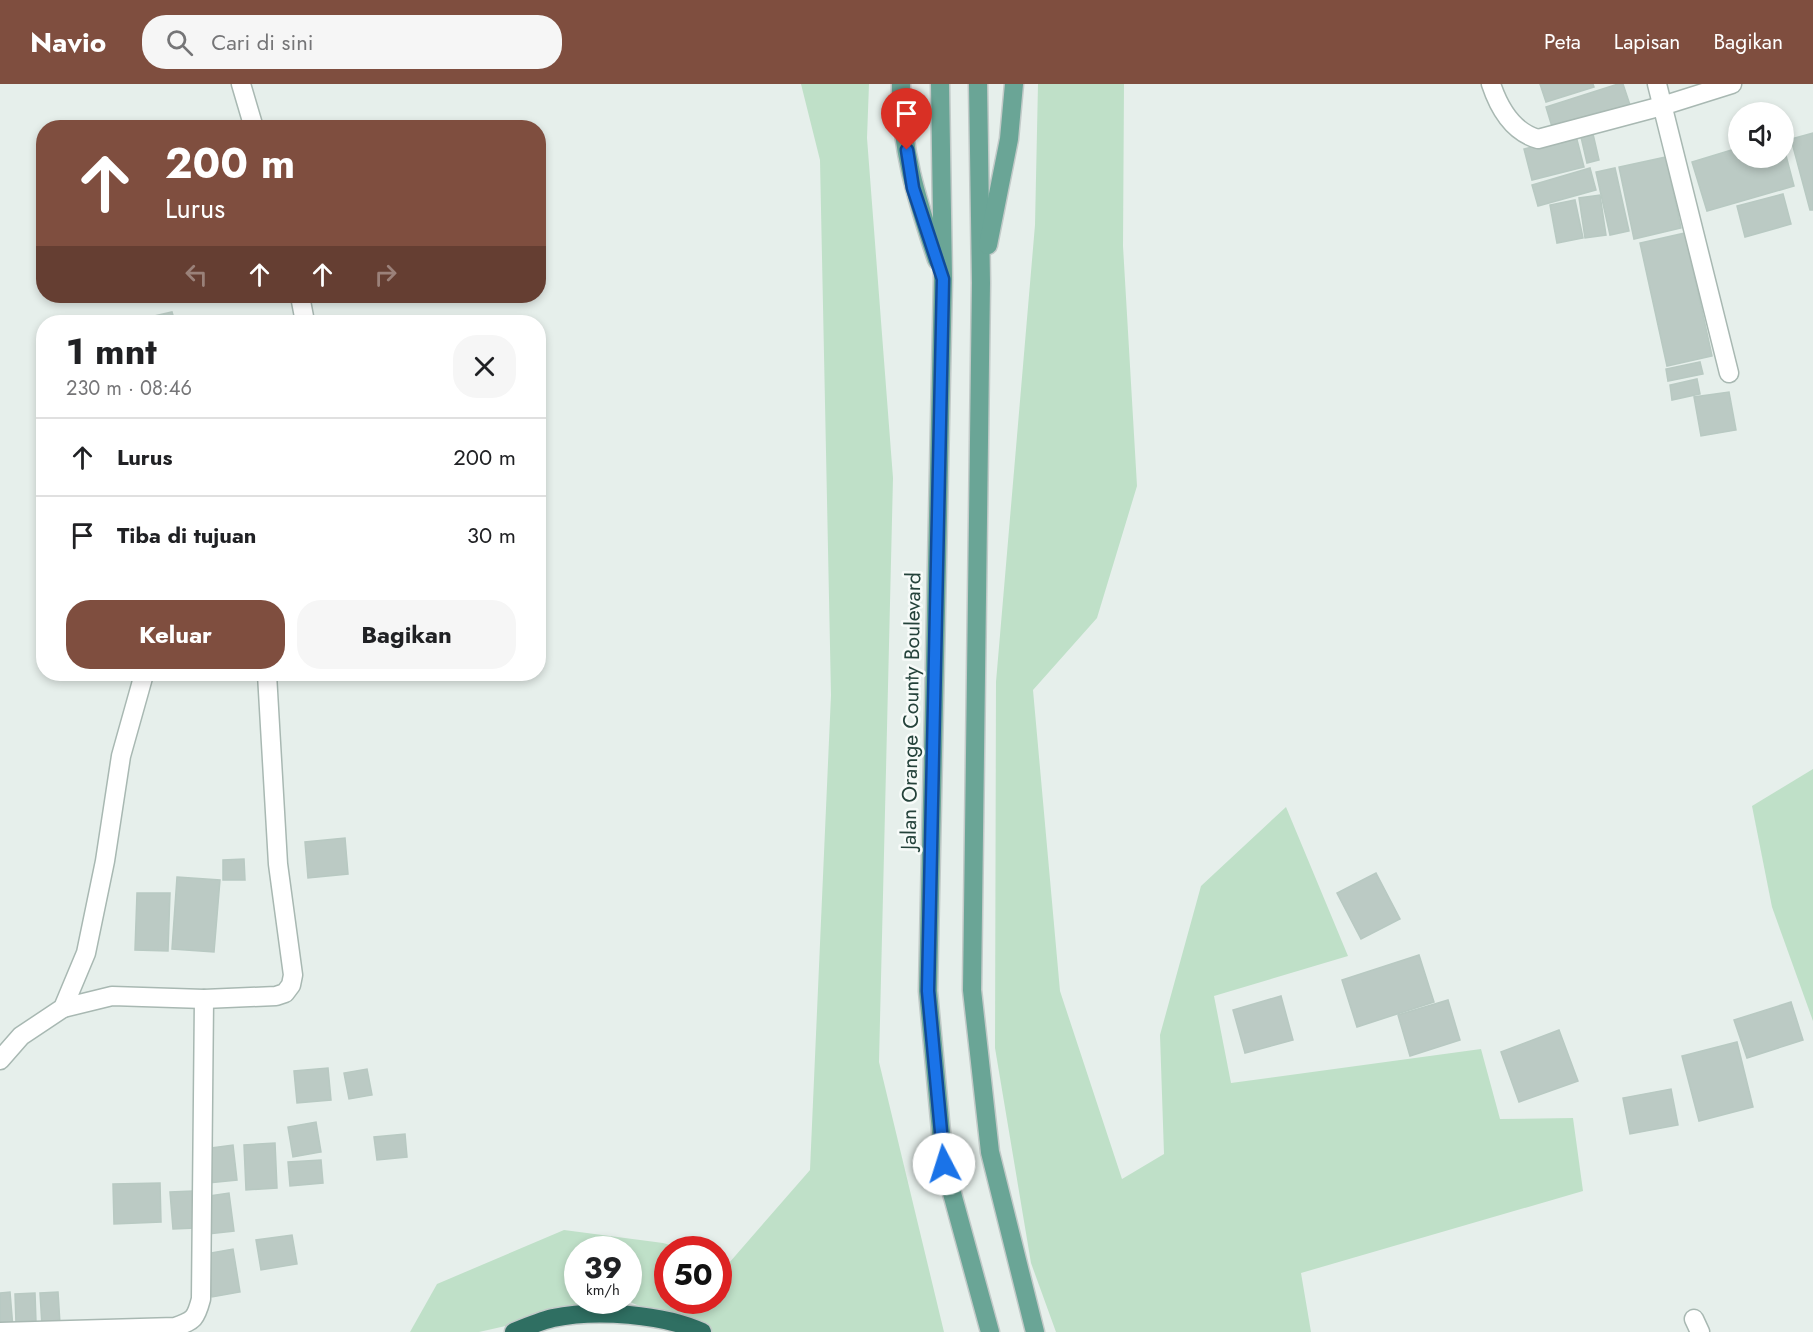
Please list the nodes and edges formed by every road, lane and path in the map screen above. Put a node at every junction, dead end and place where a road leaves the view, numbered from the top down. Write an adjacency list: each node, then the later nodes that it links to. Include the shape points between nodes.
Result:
1 (241, 84): 10 (street)
2 (901, 84): 11 (main road, via 900,113 913,188)
3 (940, 84): 11 (main road, Jalan Orange County Boulevard)
4 (978, 84): 12 (main road)
5 (1014, 84): 12 (main road, via 1009,139)
6 (1491, 84): 9 (street, via 1512,124 1525,136 1538,139)
7 (1657, 84): 9 (street)
8 (1732, 84): 9 (street)
9 (1662, 106): 13 (street)
10 (252, 120)
11 (943, 279): 22 (main road, Jalan Orange County Boulevard, via 928,991 944,1164)
12 (981, 283): 23 (main road, via 972,990 990,1152)
13 (1729, 373)
14 (142, 681): 17 (street, via 121,756 86,953)
15 (267, 681): 16 (street, via 278,864 293,975 285,993 276,996)
16 (204, 999): 17 (street, via 112,996); 19 (street, via 201,1299 196,1316 175,1327)
17 (63, 1008): 18 (street, via 21,1036)
18 (0, 1060)
19 (0, 1332)
20 (514, 1332): 21 (highway, via 553,1318 592,1314 634,1316 687,1325)
21 (702, 1332)
22 (990, 1332)
23 (1035, 1332)

